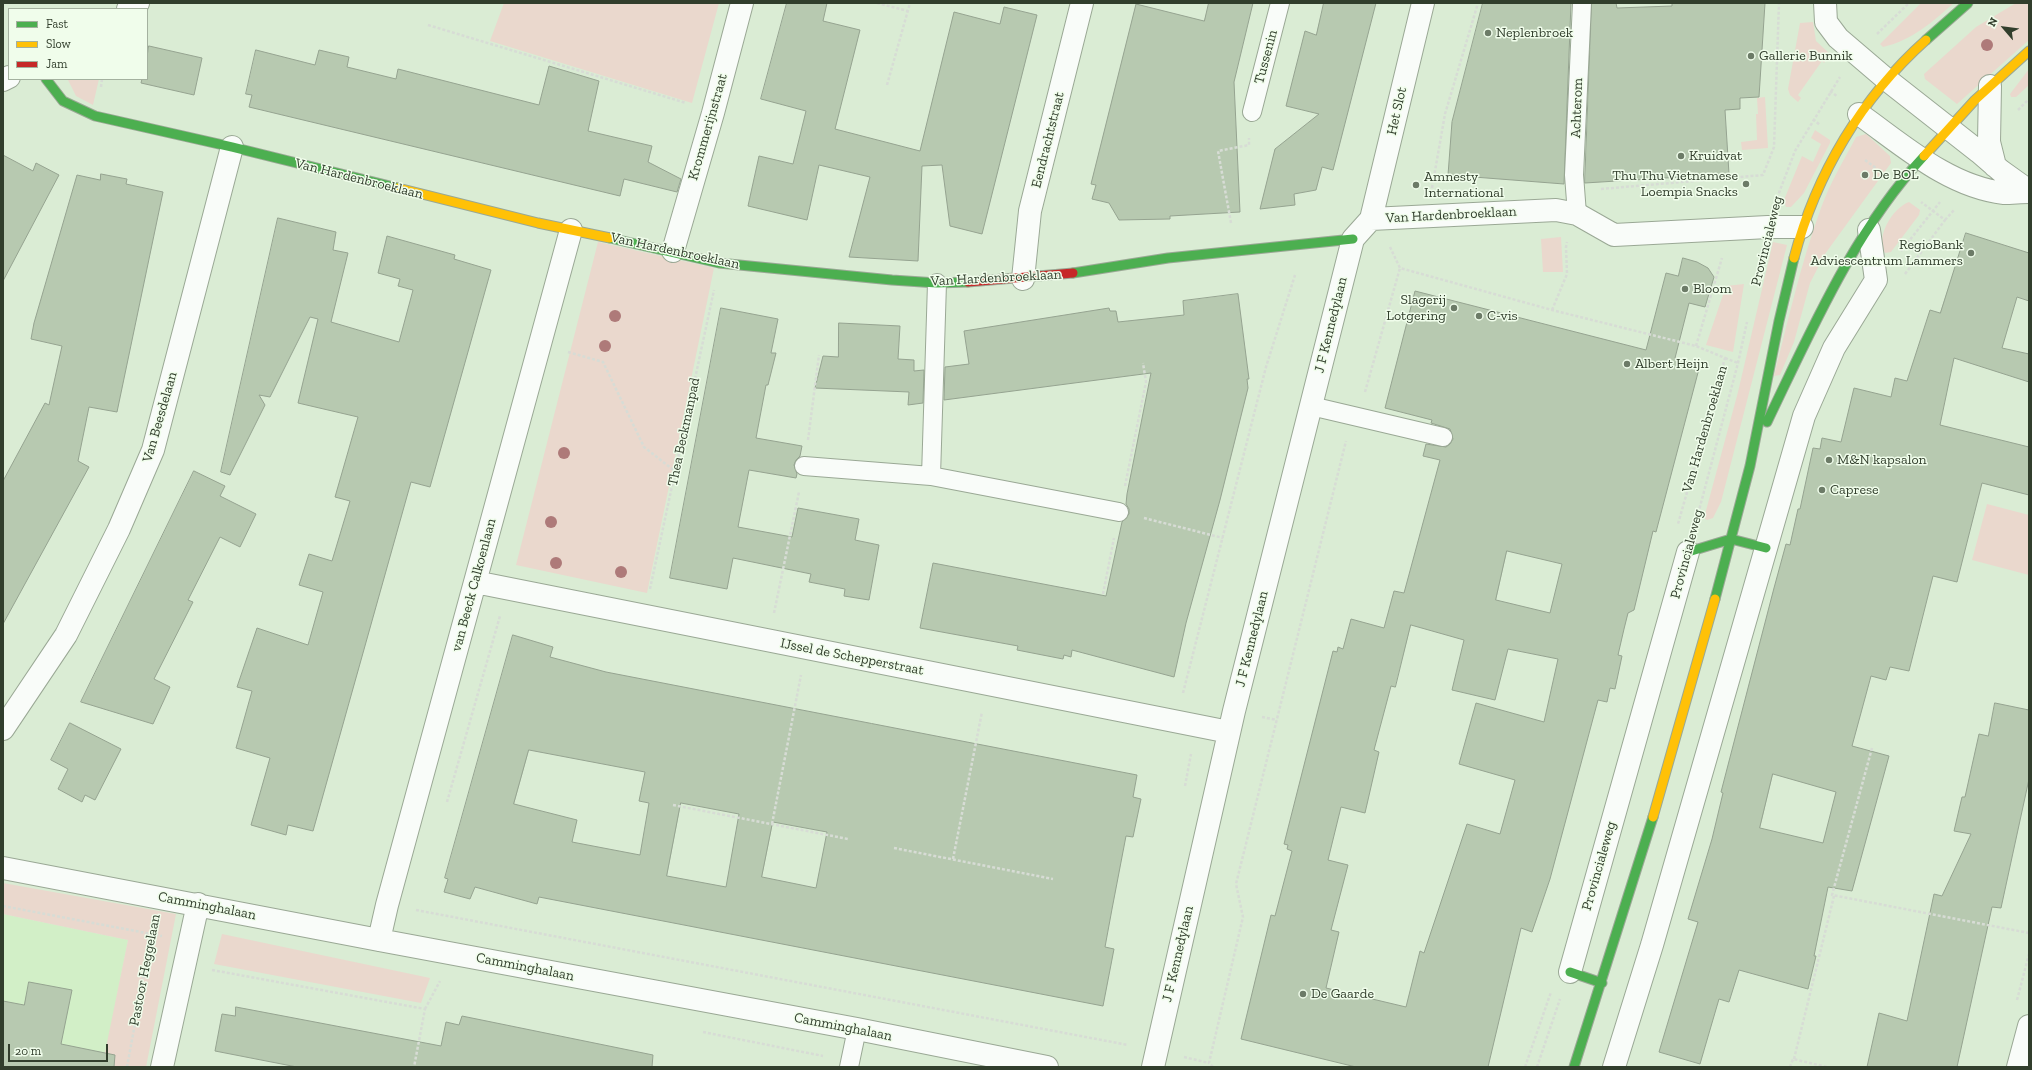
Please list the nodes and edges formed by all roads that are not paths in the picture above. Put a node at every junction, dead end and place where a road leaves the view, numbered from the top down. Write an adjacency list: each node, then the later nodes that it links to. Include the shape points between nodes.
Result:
1 (742, 3): 25 (street, Krommerijnstraat)
2 (1082, 3): 26 (street, Eendrachtstraat, via 1030,211)
3 (1280, 3): 12 (lane, Tussenin)
4 (1423, 3): 20 (street, Het Slot)
5 (1582, 3): 19 (lane, Achterom, via 1574,175)
6 (1825, 3): 9 (street, via 1826,22 1838,38)
7 (1968, 3): 9 (street)
8 (2029, 51): 11 (street)
9 (1886, 79): 13 (street); 14 (street)
10 (47, 80): 15 (street, Van Hardenbroeklaan, via 63,101 95,116)
11 (1990, 86): 14 (street); 17 (street, via 1989,142)
12 (1252, 112)
13 (1859, 114): 16 (street); 21 (street, via 1822,180)
14 (1948, 128): 16 (street); 17 (street)
15 (232, 147): 22 (street, Van Hardenbroeklaan); 38 (street, Van Beesdelaan, via 153,450 120,530 66,635)
16 (1921, 159): 18 (street, via 1958,180 1979,188 2004,193); 23 (street, via 1899,185)
17 (1996, 166): 18 (street)
18 (2029, 192)
19 (1577, 214): 20 (street, Van Hardenbroeklaan, via 1556,210); 21 (street, Van Hardenbroeklaan, via 1614,235)
20 (1371, 219): 24 (street, J F Kennedylaan)
21 (1802, 227): 30 (street, via 1775,338)
22 (571, 230): 25 (street, Van Hardenbroeklaan); 37 (street, van Beeck Calkoenlaan)
23 (1868, 230): 30 (street, via 1814,327); 35 (street, via 1876,280 1834,348 1804,416)
24 (1353, 239): 26 (street, Van Hardenbroeklaan, via 1168,258); 28 (street, J F Kennedylaan)
25 (673, 250): 27 (street, Van Hardenbroeklaan, via 719,263 805,273)
26 (1023, 279): 27 (street, Van Hardenbroeklaan)
27 (937, 283): 32 (lane)
28 (1311, 406): 29 (lane); 39 (street, J F Kennedylaan)
29 (1443, 437)
30 (1756, 444): 34 (street)
31 (804, 466): 32 (lane)
32 (931, 476): 33 (lane)
33 (1119, 512)
34 (1731, 539): 35 (street); 36 (street); 44 (street, via 1671,757)
35 (1766, 548): 52 (street, via 1652,945)
36 (1688, 552): 43 (street, Provincialeweg)
37 (475, 582): 39 (street, IJssel de Schepperstraat); 42 (street, van Beeck Calkoenlaan)
38 (3, 729)
39 (1229, 732): 47 (street, J F Kennedylaan)
40 (3, 868): 41 (street, Camminghalaan)
41 (198, 904): 42 (street, Camminghalaan); 49 (street)
42 (379, 940): 46 (street, Camminghalaan)
43 (1570, 972): 44 (street)
44 (1602, 984): 51 (street)
45 (2029, 1026): 53 (street)
46 (857, 1029): 48 (lane); 50 (street, Camminghalaan)
47 (1155, 1059)
48 (849, 1064)
49 (162, 1067)
50 (1047, 1067)
51 (1574, 1067)
52 (1614, 1067)
53 (2018, 1067)

